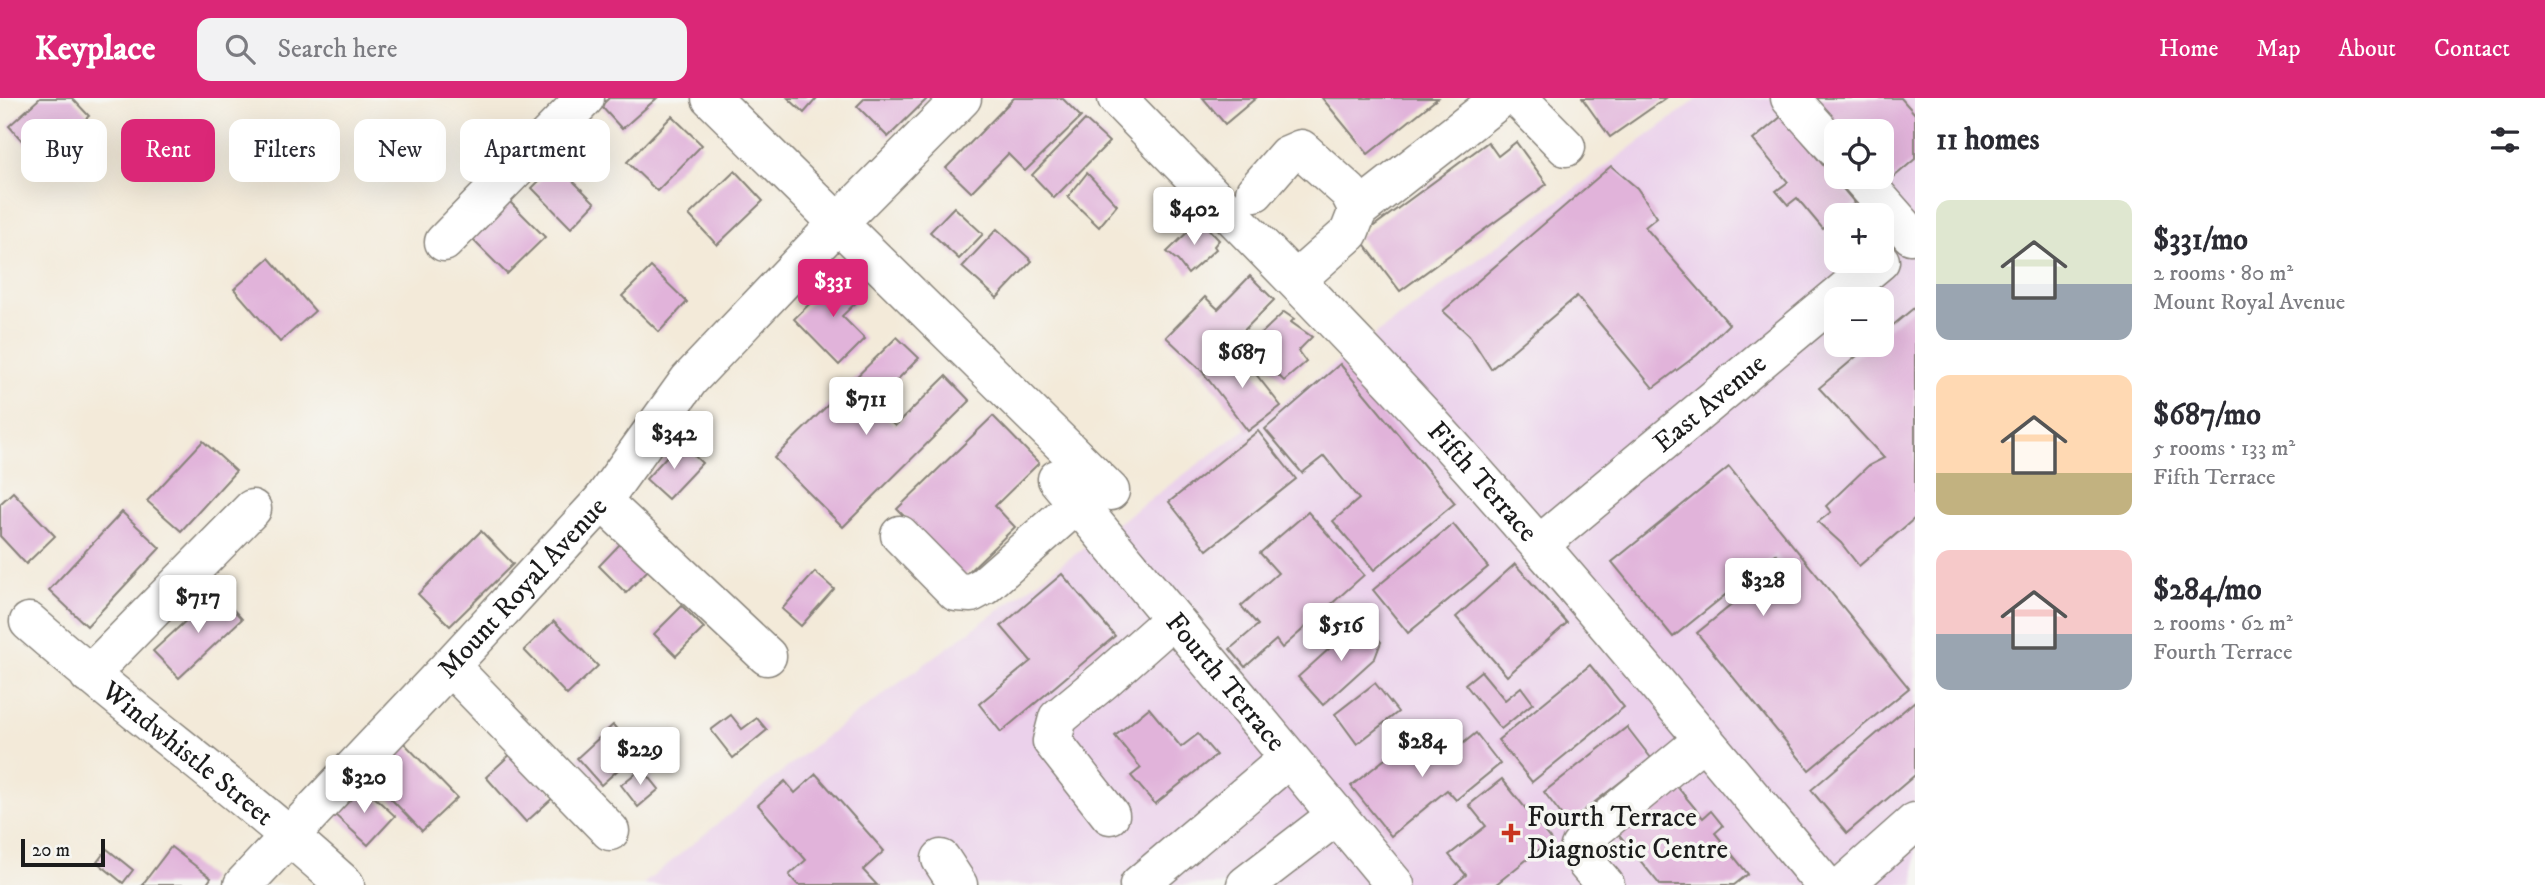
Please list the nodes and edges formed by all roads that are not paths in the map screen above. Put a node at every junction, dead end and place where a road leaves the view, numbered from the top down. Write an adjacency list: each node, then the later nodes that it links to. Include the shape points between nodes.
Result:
1 (585, 98): 15 (street)
2 (711, 98): 13 (street, Fourth Terrace)
3 (962, 98): 13 (street, Mount Royal Avenue)
4 (1117, 98): 18 (street, Fifth Terrace)
5 (1501, 98): 12 (street)
6 (1518, 98): 9 (street)
7 (1790, 98): 8 (street)
8 (1824, 136)
9 (1566, 147)
10 (1871, 189): 14 (street)
11 (1255, 192): 12 (street, via 1287,155 1301,149 1349,192)
12 (1358, 210): 18 (street, via 1349,233)
13 (838, 223): 19 (street, Fourth Terrace); 20 (street, Mount Royal Avenue, via 689,380)
14 (1913, 233): 16 (street, East Avenue)
15 (444, 242)
16 (1894, 249)
17 (1865, 273): 23 (street, East Avenue)
18 (1296, 280): 23 (street, Fifth Terrace)
19 (1081, 491): 22 (street, via 984,586 971,593 956,592); 24 (street, Fourth Terrace)
20 (601, 501): 26 (street); 27 (street, Mount Royal Avenue)
21 (252, 509): 28 (street)
22 (900, 535)
23 (1539, 545): 29 (street, Fifth Terrace)
24 (1173, 619): 30 (street, Fourth Terrace); 31 (street, via 1065,710 1054,729 1052,741)
25 (29, 622): 28 (street, Windwhistle Street)
26 (767, 656)
27 (450, 666): 34 (street); 35 (street, Mount Royal Avenue)
28 (89, 675): 35 (street, Windwhistle Street)
29 (1703, 740): 41 (street, via 1580,846 1587,864); 42 (street, Fifth Terrace)
30 (1288, 759): 32 (street, Fourth Terrace); 39 (street)
31 (1110, 815)
32 (1337, 815): 36 (street); 40 (street, Fourth Terrace)
33 (1915, 822): 43 (street)
34 (610, 831)
35 (289, 834): 37 (street, Mount Royal Avenue); 38 (street, Windwhistle Street)
36 (1262, 880)
37 (243, 885)
38 (345, 885)
39 (1139, 885)
40 (1395, 885)
41 (1605, 885)
42 (1825, 885)
43 (1844, 885)

